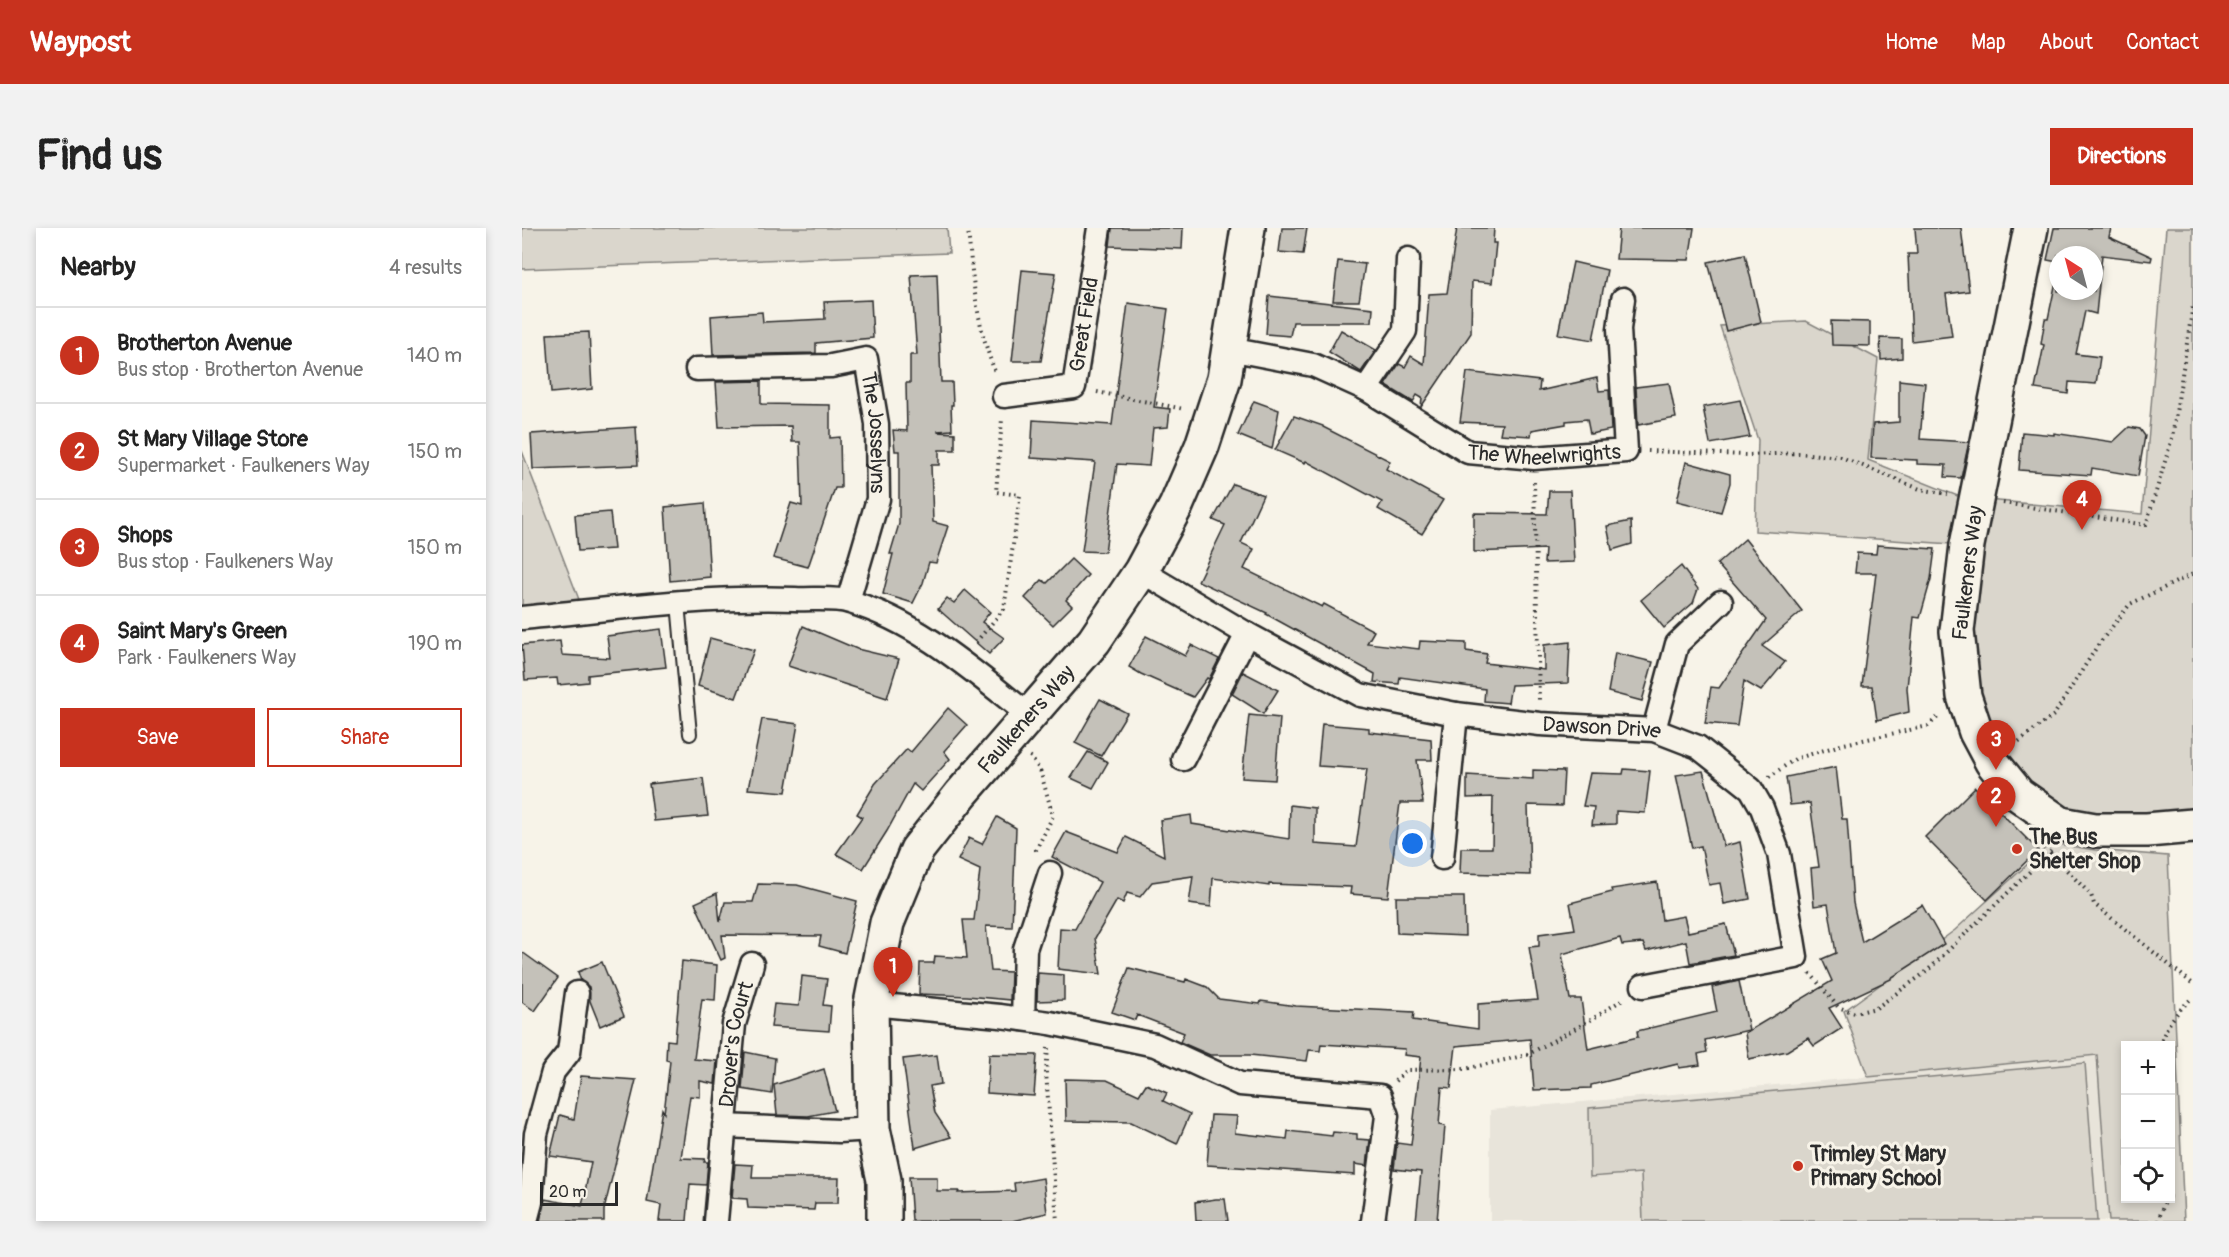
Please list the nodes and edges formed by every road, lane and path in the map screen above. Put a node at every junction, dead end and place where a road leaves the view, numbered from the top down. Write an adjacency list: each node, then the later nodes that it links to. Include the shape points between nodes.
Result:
1 (968, 228): 12 (path, via 972,278 986,348)
2 (1099, 228): 10 (street, Great Field)
3 (1248, 228): 8 (street, Faulkeners Way)
4 (2031, 228): 16 (street, Faulkeners Way)
5 (1408, 259): 11 (street, via 1405,331)
6 (1623, 299): 14 (street, The Wheelwrights, via 1618,329)
7 (2193, 305): 16 (path, via 2172,438 2146,525)
8 (1229, 349): 11 (street, The Wheelwrights, via 1313,365); 13 (street, Faulkeners Way, via 1224,379)
9 (697, 369): 19 (street, The Josselyns, via 831,366 866,359 877,424 878,499)
10 (1074, 387): 12 (street, Great Field); 13 (path)
11 (1366, 389): 15 (street, The Wheelwrights, via 1468,452)
12 (1004, 396): 24 (path, via 996,492 1020,495 1004,609)
13 (1211, 415): 17 (street, Faulkeners Way, via 1176,506)
14 (1626, 451): 15 (street, The Wheelwrights); 16 (path, via 1841,457 1920,489)
15 (1534, 458): 27 (path)
16 (1976, 499): 25 (street, Faulkeners Way, via 1957,631)
17 (1141, 571): 23 (street, Dawson Drive); 28 (street, Faulkeners Way, via 1094,641)
18 (2193, 574): 32 (path, via 2130,604 2098,645 2054,715)
19 (848, 601): 21 (street, via 763,598); 24 (street, via 906,625)
20 (1721, 602): 29 (street, via 1677,644)
21 (678, 603): 22 (street); 30 (lane)
22 (522, 618)
23 (1247, 634): 26 (street, Dawson Drive, via 1360,694); 31 (street)
24 (960, 661): 28 (street)
25 (1964, 696): 32 (street, Faulkeners Way, via 1976,732); 33 (path, via 1928,726 1795,759)
26 (1456, 714): 27 (street, Dawson Drive); 36 (street)
27 (1540, 724): 29 (street, Dawson Drive)
28 (1022, 725): 37 (path, via 1053,816 1036,850); 44 (street, Faulkeners Way, via 960,794 917,850 887,923)
29 (1654, 730): 33 (street, Dawson Drive, via 1698,747)
30 (690, 734)
31 (1183, 759)
32 (1992, 762): 35 (street, Faulkeners Way)
33 (1751, 789): 38 (street, Dawson Drive, via 1779,854)
34 (2193, 826): 35 (street, Faulkeners Way, via 2095,830)
35 (2051, 840): 38 (path, via 1926,972 1876,1008 1855,1013 1838,1007); 40 (path, via 2094,904)
36 (1442, 858)
37 (1050, 873): 45 (street, via 1025,949)
38 (1796, 957): 41 (street)
39 (752, 964): 49 (street, Drover's Court, via 734,1024)
40 (2193, 984)
41 (1643, 986): 48 (path, via 1527,1055 1465,1069 1406,1070)
42 (577, 993): 52 (street, via 569,1052 553,1072 536,1134)
43 (2193, 998): 47 (path, via 2171,1019)
44 (871, 1004): 45 (street); 50 (street, Faulkeners Way)
45 (1023, 1018): 46 (street)
46 (1050, 1023): 48 (street, via 1155,1045 1239,1084); 55 (path, via 1046,1072)
47 (2161, 1041)
48 (1380, 1096): 56 (street, via 1387,1116)
49 (724, 1126): 50 (street, Drover's Court); 53 (street, Drover's Court)
50 (873, 1129): 54 (street, Faulkeners Way, via 884,1180)
51 (2164, 1203): 57 (path)
52 (526, 1221)
53 (716, 1221)
54 (884, 1221)
55 (1057, 1221)
56 (1373, 1221)
57 (2158, 1221)

